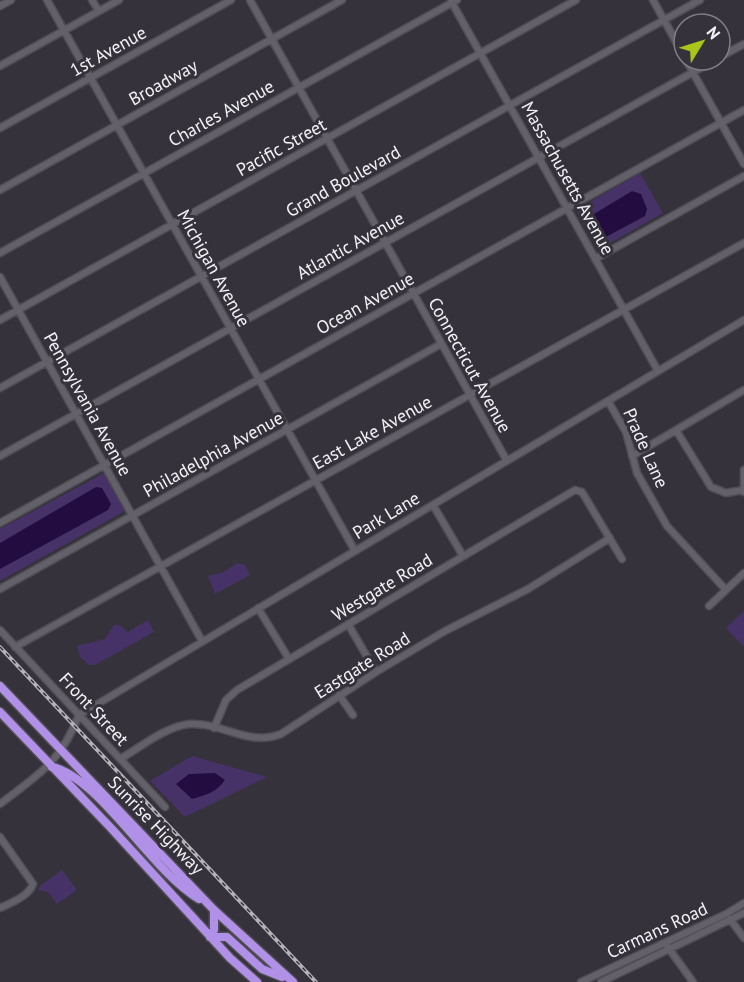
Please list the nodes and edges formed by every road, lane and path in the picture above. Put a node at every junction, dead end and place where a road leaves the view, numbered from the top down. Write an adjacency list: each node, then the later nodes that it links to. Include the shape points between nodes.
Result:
1 (11, 0): 12 (street)
2 (47, 0): 15 (street, Michigan Avenue)
3 (92, 0): 13 (street)
4 (119, 0): 13 (street)
5 (231, 0): 21 (street, 1st Avenue)
6 (250, 0): 17 (street, Connecticut Avenue)
7 (342, 0): 17 (street, Broadway)
8 (576, 0): 18 (street, Pacific Street)
9 (653, 0): 14 (street)
10 (700, 0): 14 (street, Grand Boulevard)
11 (453, 1): 18 (street, Massachusetts Avenue); 22 (street, Charles Avenue)
12 (0, 6)
13 (99, 11): 15 (street)
14 (664, 20): 16 (street); 23 (street, Grand Boulevard)
15 (64, 30): 19 (street); 21 (street, Michigan Avenue)
16 (672, 34)
17 (271, 39): 22 (street, Connecticut Avenue); 26 (street, Broadway)
18 (481, 53): 23 (street, Massachusetts Avenue); 28 (street, Pacific Street)
19 (0, 66)
20 (693, 72): 25 (street); 29 (street, Atlantic Avenue)
21 (91, 78): 26 (street, Michigan Avenue); 27 (street, 1st Avenue)
22 (298, 88): 28 (street, Connecticut Avenue); 31 (street, Charles Avenue)
23 (510, 105): 29 (street, Massachusetts Avenue); 34 (street, Grand Boulevard)
24 (744, 110): 25 (street, Ocean Avenue)
25 (721, 123): 30 (street); 35 (street, Ocean Avenue)
26 (117, 125): 31 (street, Michigan Avenue); 33 (street, Broadway)
27 (0, 128)
28 (326, 139): 34 (street, Connecticut Avenue); 36 (street, Pacific Street)
29 (539, 157): 35 (street, Massachusetts Avenue); 37 (street, Atlantic Avenue)
30 (744, 164)
31 (144, 173): 36 (street, Michigan Avenue); 39 (street, Charles Avenue)
32 (744, 176): 40 (street)
33 (0, 190)
34 (356, 191): 37 (street, Connecticut Avenue); 42 (street, Grand Boulevard)
35 (567, 208): 40 (street, Massachusetts Avenue); 43 (street, Ocean Avenue)
36 (172, 224): 42 (street, Michigan Avenue); 45 (street, Pacific Street)
37 (385, 243): 43 (street, Connecticut Avenue); 48 (street, Atlantic Avenue)
38 (744, 243): 44 (street, East Lake Avenue)
39 (0, 253)
40 (595, 259): 44 (street, Massachusetts Avenue)
41 (0, 277): 45 (street, Pennsylvania Avenue)
42 (201, 277): 48 (street, Michigan Avenue); 50 (street, Grand Boulevard)
43 (413, 293): 49 (street, Connecticut Avenue); 52 (street, Ocean Avenue)
44 (624, 309): 51 (street, Massachusetts Avenue); 55 (street, East Lake Avenue)
45 (18, 310): 46 (street, Pacific Street); 50 (street, Pennsylvania Avenue)
46 (0, 320)
47 (744, 320): 51 (street, Park Lane)
48 (230, 328): 52 (street, Michigan Avenue); 57 (street, Atlantic Avenue)
49 (441, 344): 55 (street, Connecticut Avenue); 58 (street, Philadelphia Avenue)
50 (47, 362): 53 (street, Grand Boulevard); 57 (street, Pennsylvania Avenue)
51 (658, 371): 56 (street, Park Lane)
52 (258, 379): 58 (street, Michigan Avenue); 63 (street, Ocean Avenue)
53 (0, 388)
54 (744, 390): 59 (street)
55 (469, 395): 62 (street, Connecticut Avenue); 65 (street, East Lake Avenue)
56 (608, 401): 61 (street, Prade Lane, via 626,432); 62 (street, Park Lane)
57 (76, 414): 60 (street, Atlantic Avenue); 63 (street, Pennsylvania Avenue)
58 (286, 430): 65 (street, Michigan Avenue); 68 (street, Philadelphia Avenue)
59 (676, 430): 61 (street); 66 (street, via 711,487 726,493)
60 (0, 456)
61 (632, 456): 77 (street, Prade Lane, via 637,474 667,526)
62 (507, 461): 67 (street, Park Lane)
63 (104, 465): 68 (street, Pennsylvania Avenue); 69 (street, Ocean Avenue)
64 (744, 470): 66 (street)
65 (315, 481): 71 (street, Michigan Avenue); 74 (street, East Lake Avenue)
66 (743, 491)
67 (433, 504): 71 (street, Park Lane); 72 (street)
68 (132, 516): 74 (street, Pennsylvania Avenue); 76 (street, Philadelphia Avenue)
69 (0, 523)
70 (610, 538): 72 (street, Westgate Road, via 582,492 576,490); 73 (street); 85 (street, Eastgate Road, via 528,589)
71 (354, 551): 79 (street, Park Lane)
72 (463, 556): 80 (street, Westgate Road)
73 (622, 560)
74 (160, 566): 82 (street, Pennsylvania Avenue); 83 (street, East Lake Avenue)
75 (744, 573): 77 (street)
76 (0, 589)
77 (726, 590): 78 (street)
78 (709, 606)
79 (258, 608): 82 (street, Park Lane); 84 (street)
80 (348, 624): 84 (street, Westgate Road); 85 (street)
81 (0, 630): 83 (street, Front Street)
82 (202, 641): 90 (street, Park Lane)
83 (15, 647): 90 (street, Front Street)
84 (289, 659): 91 (street, Westgate Road, via 230,696)
85 (376, 672): 87 (street, Eastgate Road)
86 (0, 687): 92 (highway, Sunrise Highway)
87 (339, 695): 89 (street); 91 (street, Eastgate Road, via 274,737 251,738)
88 (0, 712): 94 (highway, Sunrise Highway)
89 (353, 715)
90 (80, 716): 92 (street); 93 (street, Front Street)
91 (214, 728): 93 (street, Eastgate Road, via 180,726)
92 (62, 753): 94 (street); 100 (highway, Sunrise Highway)
93 (120, 759): 96 (street, Front Street)
94 (50, 766): 95 (street); 97 (highway, Sunrise Highway); 99 (highway, via 78,778)
95 (0, 804)
96 (165, 807)
97 (111, 828): 99 (highway, via 128,839); 107 (highway, Sunrise Highway)
98 (0, 837): 103 (street, via 33,884 32,889)
99 (136, 839): 100 (highway); 102 (highway, via 178,884)
100 (147, 839): 102 (highway, Sunrise Highway)
101 (744, 903): 105 (street, Carmans Road)
102 (211, 907): 107 (highway, via 214,930); 112 (highway, Sunrise Highway)
103 (0, 908)
104 (744, 913): 106 (street, Carmans Road)
105 (726, 914): 106 (street); 109 (street, Carmans Road)
106 (732, 921): 108 (street); 109 (street, Carmans Road)
107 (210, 937): 112 (highway, via 228,937 262,969); 113 (highway, Sunrise Highway)
108 (744, 938)
109 (667, 946): 110 (street, Carmans Road); 111 (street, Carmans Road); 116 (street)
110 (604, 972): 111 (street); 114 (street, Carmans Road)
111 (610, 980): 115 (street, Carmans Road)
112 (290, 981)
113 (257, 982)
114 (581, 982)
115 (601, 982)
116 (693, 982)

